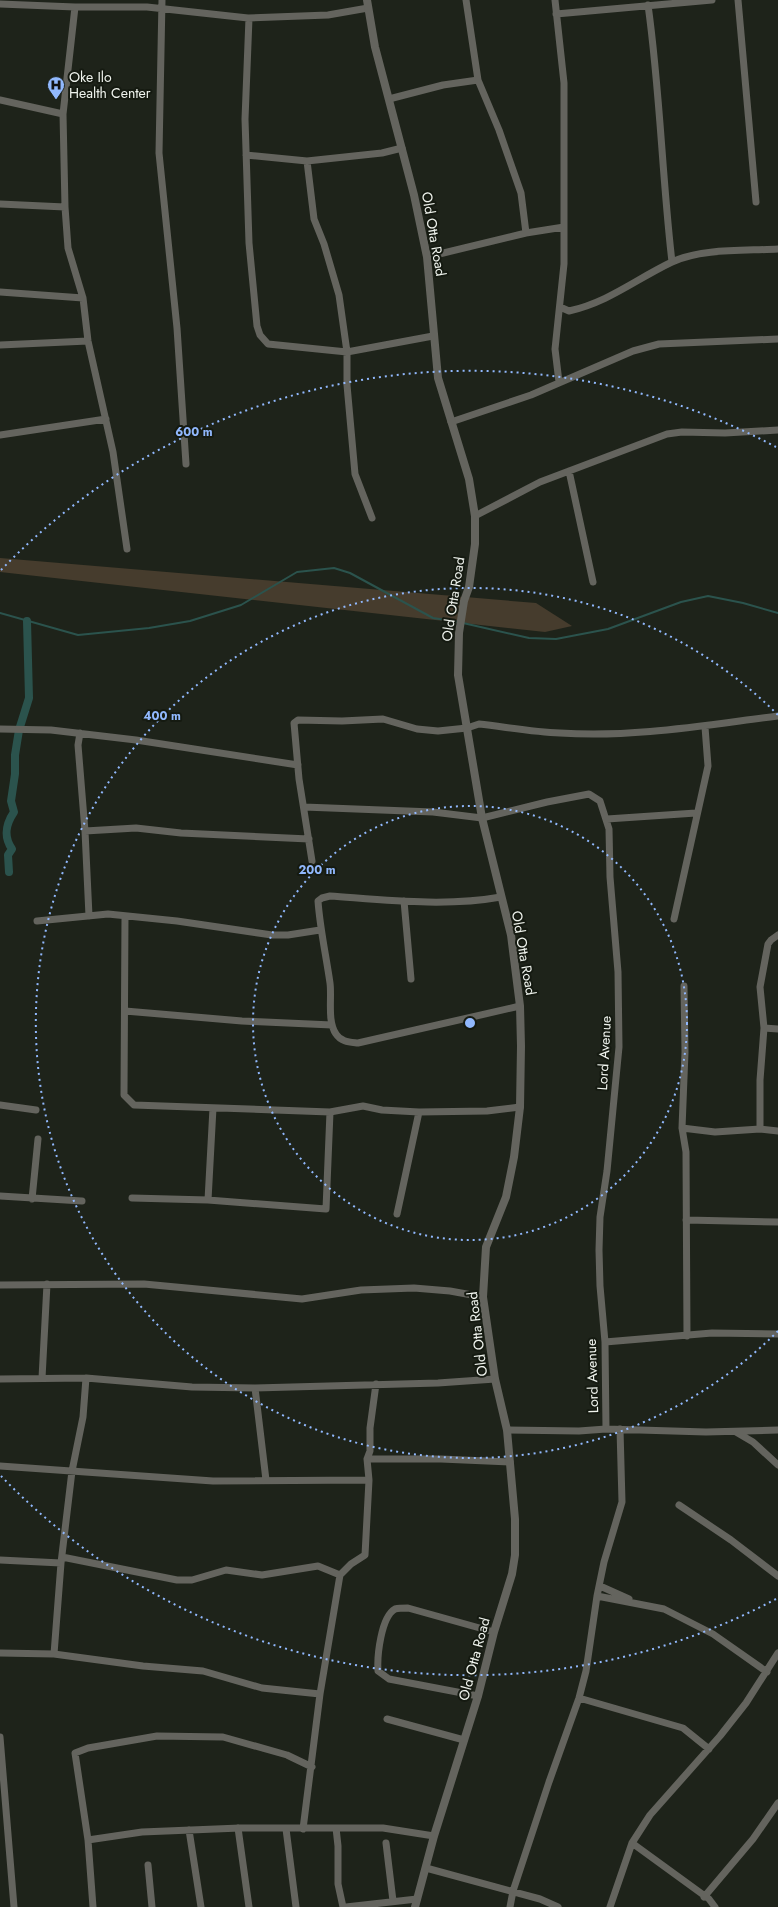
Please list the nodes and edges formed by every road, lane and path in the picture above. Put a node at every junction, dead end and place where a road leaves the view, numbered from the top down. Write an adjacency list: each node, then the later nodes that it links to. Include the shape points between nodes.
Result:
1 (162, 0): 10 (street)
2 (466, 0): 13 (street)
3 (556, 0): 11 (street)
4 (712, 0): 8 (street)
5 (738, 0): 20 (street)
6 (0, 4): 9 (street)
7 (367, 4): 12 (street, via 328,15); 14 (street, Old Otta Road, via 375,47)
8 (648, 5): 11 (street); 27 (street)
9 (75, 7): 10 (street); 16 (street)
10 (162, 9): 12 (street); 41 (street, via 160,159 177,328)
11 (556, 14): 23 (street, via 564,83)
12 (249, 18): 18 (street)
13 (478, 80): 14 (street, via 443,85); 24 (street, via 521,193)
14 (390, 99): 17 (street, Old Otta Road)
15 (0, 100): 16 (street)
16 (63, 114): 22 (street)
17 (402, 148): 19 (street, via 382,153); 26 (street, Old Otta Road)
18 (246, 155): 19 (street); 35 (street, via 249,243 260,335 268,344)
19 (307, 161): 35 (street, via 314,219 339,295)
20 (756, 202)
21 (0, 204): 22 (street)
22 (65, 206): 29 (street, via 68,248)
23 (564, 228): 24 (street); 30 (street)
24 (526, 233): 26 (street)
25 (778, 250): 27 (street, via 714,253)
26 (428, 257): 31 (street, Old Otta Road)
27 (672, 262): 30 (street, via 612,296 569,311)
28 (0, 292): 29 (street)
29 (83, 298): 33 (street)
30 (560, 307): 36 (street, via 555,349)
31 (433, 336): 35 (street); 38 (street, Old Otta Road, via 438,378)
32 (778, 339): 36 (street, via 659,344 633,351)
33 (88, 341): 34 (street); 37 (street)
34 (0, 345)
35 (347, 352): 44 (street, via 347,385 355,474)
36 (559, 382): 38 (street, via 531,395)
37 (106, 419): 40 (street); 45 (street)
38 (451, 422): 43 (street, Old Otta Road, via 469,479)
39 (778, 430): 42 (street, via 674,433)
40 (0, 435)
41 (186, 464)
42 (569, 471): 43 (street, via 540,482); 46 (street)
43 (475, 516): 49 (street, Old Otta Road, via 475,544 458,644 458,675)
44 (372, 518)
45 (127, 549)
46 (593, 582)
47 (778, 716): 48 (street)
48 (705, 727): 49 (street, via 598,734 559,733 479,724); 54 (street, via 708,766)
49 (467, 728): 52 (street, via 438,731 383,719 298,720 294,723); 55 (street, Old Otta Road)
50 (0, 730): 51 (street, via 51,730)
51 (80, 734): 52 (street); 57 (street, via 78,745)
52 (298, 765): 53 (street)
53 (304, 807): 55 (street, via 433,812); 58 (street)
54 (696, 813): 56 (street); 64 (street)
55 (482, 818): 56 (street, Lord Avenue, via 589,794 600,801); 60 (street, Old Otta Road)
56 (607, 819): 98 (street, Lord Avenue, via 611,844 610,877 618,972 619,1047 600,1217 600,1286)
57 (85, 831): 58 (street, via 136,828 194,834); 62 (street)
58 (309, 839): 59 (street)
59 (312, 861)
60 (501, 898): 61 (street, via 470,902); 70 (street, Old Otta Road, via 510,935)
61 (404, 901): 66 (street, via 330,896 322,898 318,901); 68 (street)
62 (89, 916): 63 (street); 65 (street)
63 (125, 916): 66 (street, via 272,935); 71 (street)
64 (674, 919)
65 (37, 921)
66 (320, 930): 72 (street, via 330,984)
67 (778, 935): 73 (street, via 768,944 760,987)
68 (411, 979)
69 (684, 986): 81 (street)
70 (520, 1006): 72 (street, via 358,1043 344,1041 336,1035); 76 (street, Old Otta Road)
71 (125, 1011): 72 (street, via 242,1021); 77 (street, via 124,1095 129,1101 134,1105)
72 (332, 1025)
73 (764, 1028): 74 (street); 82 (street)
74 (778, 1029)
75 (0, 1105): 78 (street)
76 (520, 1107): 80 (street, via 487,1111); 95 (street, Old Otta Road, via 506,1197 486,1248)
77 (213, 1108): 79 (street); 88 (street)
78 (36, 1110)
79 (330, 1112): 80 (street, via 363,1106); 88 (street, via 326,1209)
80 (419, 1112): 90 (street)
81 (682, 1128): 82 (street, via 715,1132); 91 (street, via 686,1152)
82 (760, 1129): 83 (street)
83 (778, 1130)
84 (38, 1139): 87 (street)
85 (0, 1196): 87 (street)
86 (132, 1198): 88 (street)
87 (32, 1199): 89 (street)
88 (208, 1200)
89 (82, 1201)
90 (397, 1214)
91 (686, 1220): 92 (street); 97 (street)
92 (778, 1222)
93 (47, 1284): 94 (street); 95 (street, via 144,1284 302,1299 361,1290 414,1288); 99 (street)
94 (0, 1285)
95 (483, 1297): 102 (street, Old Otta Road)
96 (778, 1334): 97 (street, via 712,1333)
97 (687, 1336): 98 (street)
98 (605, 1342): 105 (street, Lord Avenue)
99 (42, 1378): 100 (street); 101 (street)
100 (86, 1378): 104 (street, via 192,1387); 114 (street, via 83,1417)
101 (0, 1379)
102 (495, 1379): 103 (street); 107 (street, Old Otta Road)
103 (376, 1384): 104 (street); 110 (street, via 370,1428 370,1451)
104 (255, 1388): 115 (street)
105 (606, 1429): 106 (street); 107 (street)
106 (620, 1429): 109 (street); 122 (street, via 622,1502 604,1562)
107 (507, 1430): 111 (street, Old Otta Road)
108 (778, 1430): 109 (street)
109 (735, 1432): 112 (street, via 753,1442)
110 (367, 1459): 111 (street); 116 (street)
111 (510, 1462): 125 (street, Old Otta Road, via 515,1555 512,1574)
112 (778, 1465)
113 (0, 1466): 114 (street)
114 (72, 1471): 115 (street, via 213,1481); 119 (street)
115 (266, 1480): 116 (street)
116 (369, 1480): 120 (street, via 365,1555)
117 (680, 1505): 121 (street)
118 (0, 1560): 119 (street)
119 (62, 1560): 120 (street, via 176,1580 192,1580 226,1570 262,1575 318,1566); 128 (street)
120 (340, 1575): 130 (street)
121 (778, 1576)
122 (600, 1586): 123 (street); 124 (street)
123 (597, 1596): 124 (street); 132 (street, via 586,1671)
124 (638, 1603): 129 (street, via 664,1610 713,1634)
125 (494, 1632): 131 (street, Old Otta Road); 131 (street, via 408,1608 397,1608 390,1613 384,1624 378,1671 389,1679)
126 (778, 1653): 129 (street)
127 (0, 1654): 128 (street)
128 (54, 1654): 130 (street, via 203,1671 262,1688)
129 (767, 1672): 136 (street)
130 (320, 1694): 137 (street)
131 (478, 1696): 135 (street, Old Otta Road)
132 (579, 1698): 136 (street, via 683,1728); 150 (street)
133 (386, 1719): 135 (street)
134 (0, 1737): 154 (street)
135 (464, 1740): 144 (street, Old Otta Road)
136 (709, 1749): 147 (street, via 650,1815)
137 (312, 1767): 142 (street); 145 (street, via 287,1755 222,1737 157,1736 88,1748 75,1753)
138 (778, 1803): 151 (street, via 753,1839)
139 (238, 1828): 141 (street); 143 (street); 158 (street)
140 (336, 1828): 142 (street); 144 (street, via 383,1828); 160 (street, via 338,1884)
141 (286, 1829): 142 (street); 159 (street)
142 (303, 1829)
143 (189, 1830): 145 (street, via 142,1832); 157 (street)
144 (434, 1836): 149 (street, Old Otta Road)
145 (88, 1840): 155 (street)
146 (386, 1843): 152 (street)
147 (632, 1843): 151 (street); 163 (street)
148 (148, 1865): 156 (street)
149 (426, 1868): 150 (street); 153 (street, Old Otta Road)
150 (513, 1891): 161 (street); 162 (street)
151 (704, 1897): 164 (street)
152 (393, 1901): 153 (street); 160 (street)
153 (416, 1903)
154 (14, 1907)
155 (93, 1907)
156 (152, 1907)
157 (201, 1907)
158 (249, 1907)
159 (296, 1907)
160 (345, 1907)
161 (510, 1907)
162 (558, 1907)
163 (610, 1907)
164 (716, 1907)

